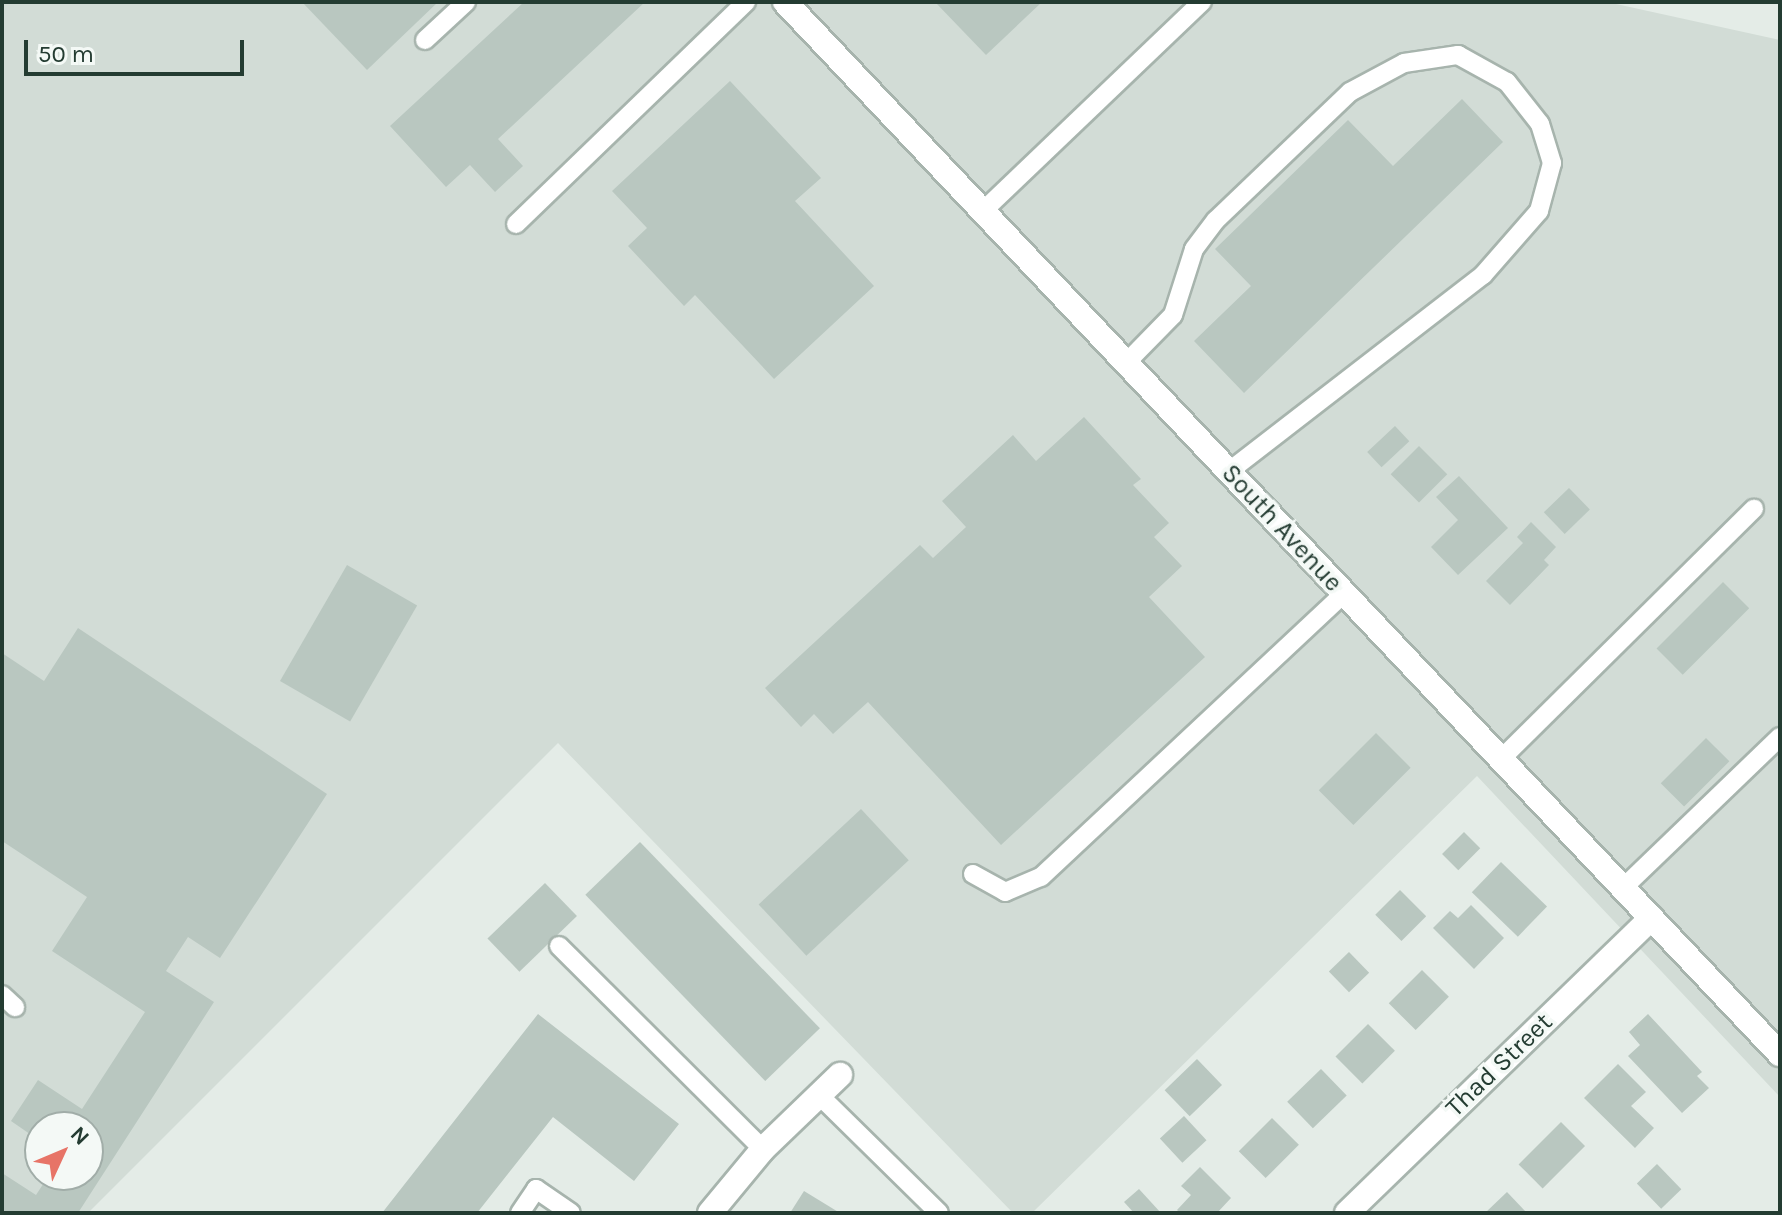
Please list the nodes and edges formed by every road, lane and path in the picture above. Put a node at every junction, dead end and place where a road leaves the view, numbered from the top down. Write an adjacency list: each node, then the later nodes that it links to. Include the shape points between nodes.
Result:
1 (466, 2): 5 (lane)
2 (746, 2): 7 (lane)
3 (785, 2): 6 (street, South Avenue)
4 (1202, 2): 6 (lane)
5 (425, 40)
6 (983, 211): 8 (street, South Avenue)
7 (516, 224)
8 (1126, 363): 9 (street, South Avenue); 9 (lane, via 1182,301 1194,249 1216,220 1350,92 1404,63 1458,55 1507,82 1540,124 1552,163 1539,211 1483,275)
9 (1229, 471): 11 (street, South Avenue)
10 (1754, 509): 13 (lane)
11 (1344, 593): 13 (street, South Avenue); 14 (lane, via 1041,877 1005,892)
12 (1780, 737): 15 (lane)
13 (1501, 759): 15 (street, South Avenue)
14 (973, 874)
15 (1623, 888): 16 (street, South Avenue)
16 (1651, 918): 18 (street, South Avenue); 26 (street, Thad Street)
17 (559, 946): 21 (lane)
18 (1780, 1054)
19 (840, 1075): 20 (street)
20 (819, 1095): 21 (street); 25 (lane)
21 (763, 1149): 24 (street)
22 (520, 1213): 23 (lane, via 536,1189)
23 (571, 1213)
24 (710, 1213)
25 (939, 1213)
26 (1347, 1213)

